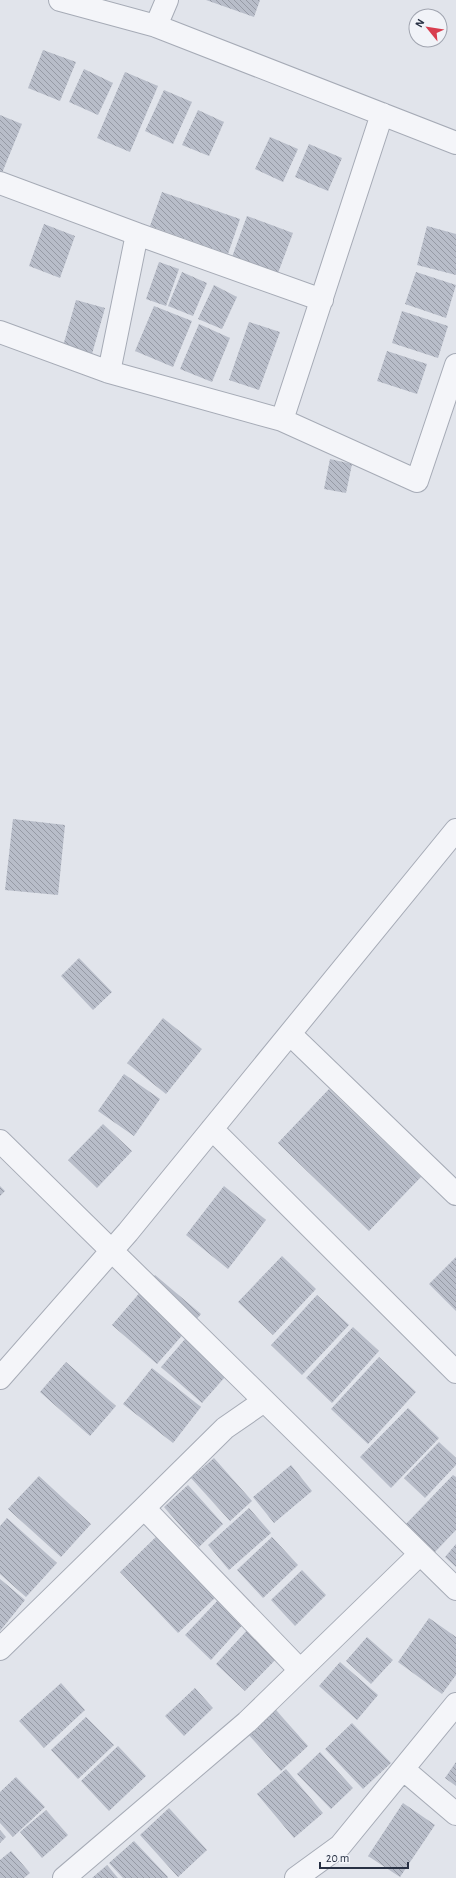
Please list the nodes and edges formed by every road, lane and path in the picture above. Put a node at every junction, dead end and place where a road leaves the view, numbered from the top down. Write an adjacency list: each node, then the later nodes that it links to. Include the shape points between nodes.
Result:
1 (60, 0): 3 (street)
2 (167, 0): 3 (street)
3 (156, 26): 4 (street)
4 (382, 114): 5 (street); 8 (street)
5 (456, 144)
6 (0, 183): 7 (street)
7 (137, 234): 8 (street); 11 (street)
8 (322, 300): 12 (street)
9 (0, 332): 11 (street)
10 (456, 365): 12 (street, via 418,482)
11 (109, 372): 12 (street)
12 (282, 420)
13 (456, 830): 14 (street)
14 (290, 1034): 15 (street); 17 (street)
15 (212, 1129): 18 (street); 19 (street)
16 (0, 1141): 18 (street)
17 (456, 1194)
18 (111, 1252): 20 (street); 21 (street)
19 (456, 1372)
20 (0, 1378)
21 (264, 1401): 22 (street, via 225,1428); 23 (street)
22 (144, 1508): 25 (street); 26 (street)
23 (420, 1554): 24 (street); 26 (street)
24 (456, 1589)
25 (0, 1649)
26 (300, 1670): 30 (street, via 247,1722)
27 (456, 1704): 28 (street)
28 (403, 1769): 29 (street); 31 (street, via 340,1846)
29 (456, 1814)
30 (64, 1878)
31 (296, 1878)

